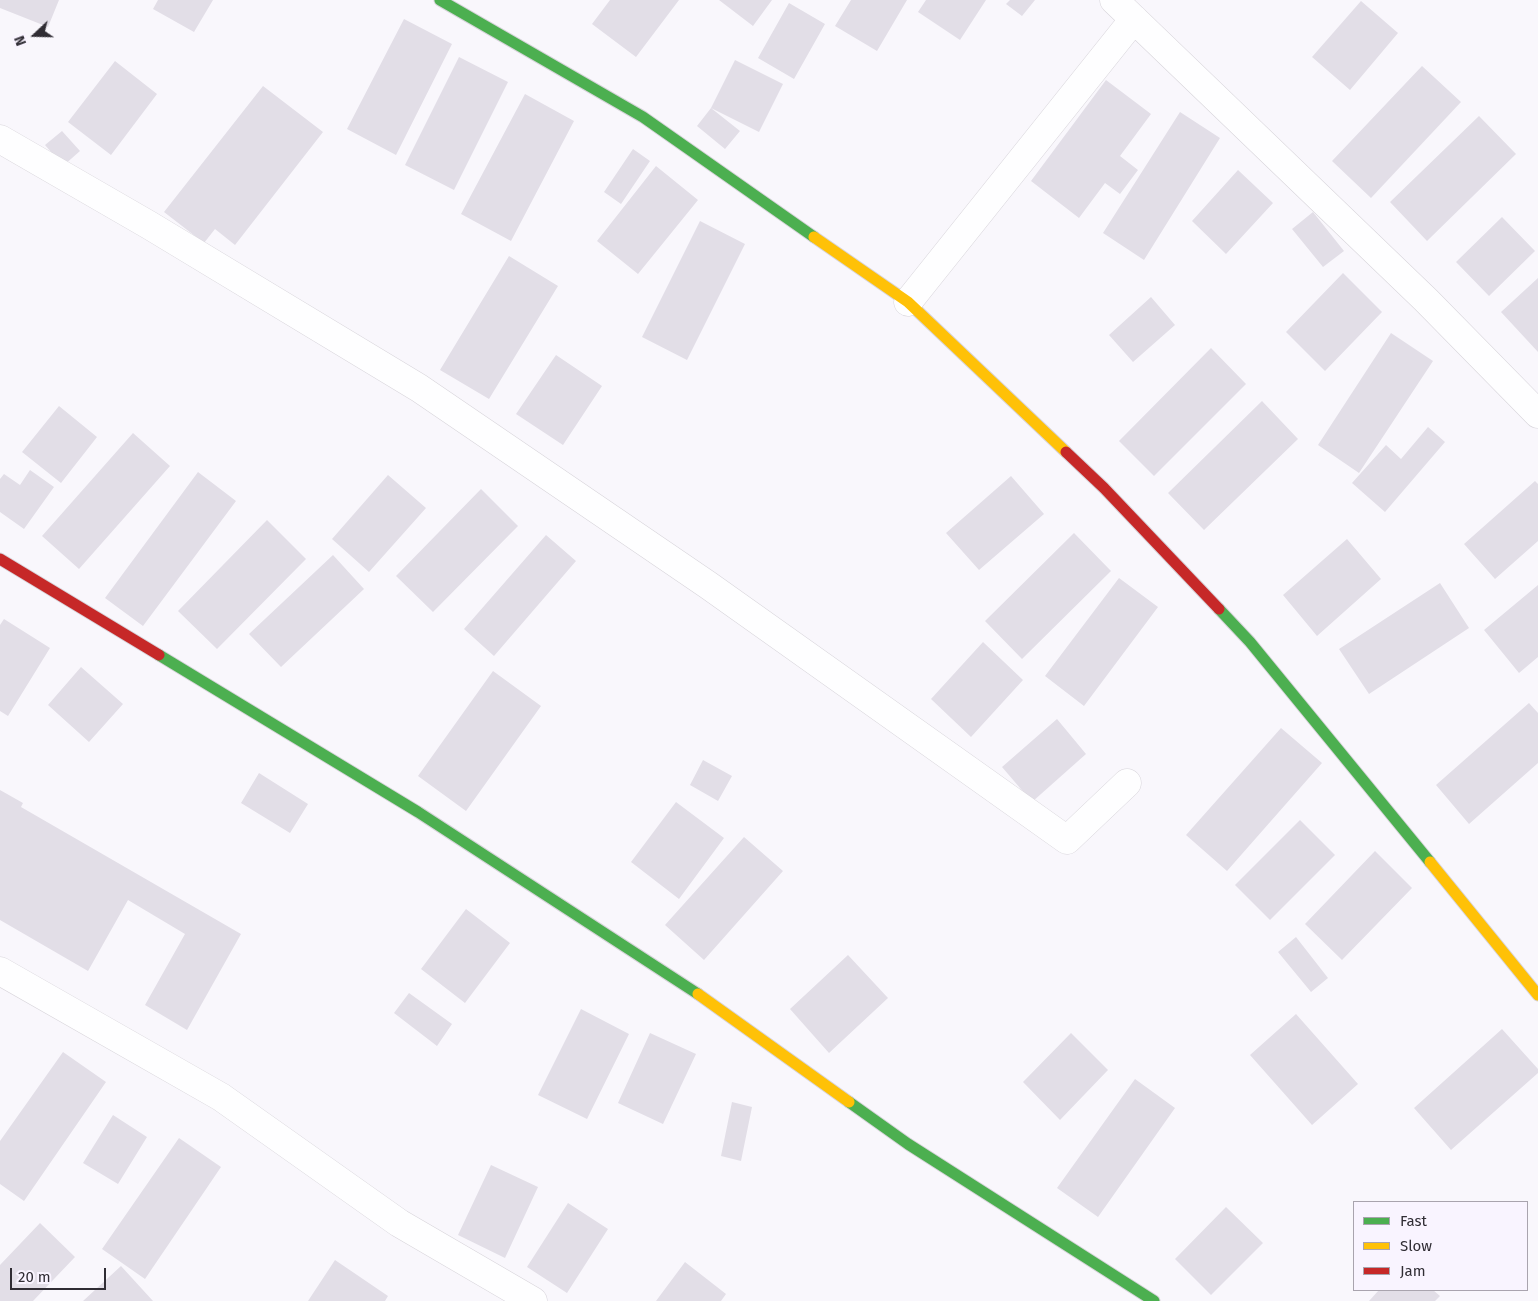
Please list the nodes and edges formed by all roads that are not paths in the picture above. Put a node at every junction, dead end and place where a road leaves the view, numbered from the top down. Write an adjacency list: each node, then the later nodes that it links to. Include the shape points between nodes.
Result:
1 (440, 0): 5 (street, via 643,117)
2 (1114, 0): 3 (street)
3 (1134, 19): 5 (street); 6 (street, via 1426,300)
4 (0, 139): 8 (street, via 150,225 418,388 708,585 1067,840)
5 (908, 302): 10 (street, via 1104,488 1250,642)
6 (1538, 414)
7 (0, 558): 12 (street, via 418,812 707,1000 908,1144)
8 (1127, 783)
9 (0, 972): 11 (street, via 222,1097 399,1223)
10 (1538, 995)
11 (533, 1301)
12 (1154, 1301)

